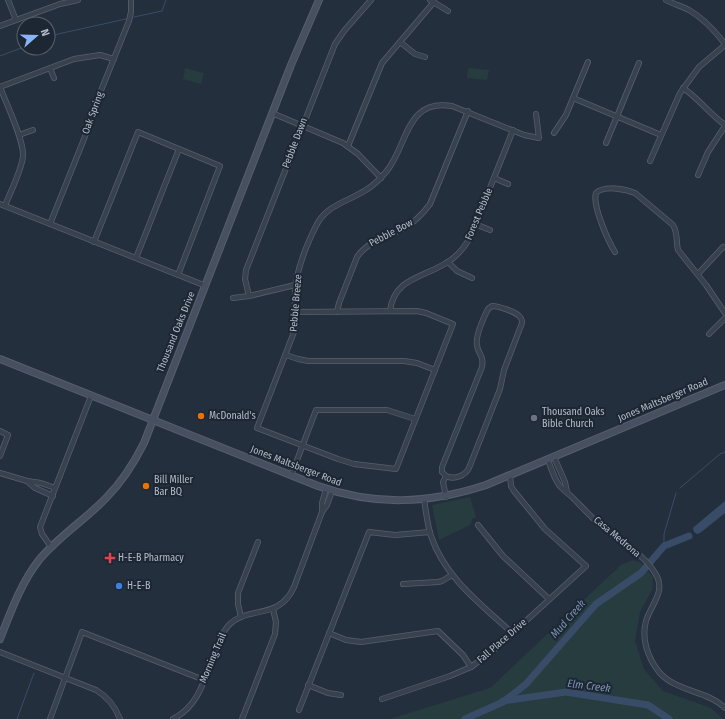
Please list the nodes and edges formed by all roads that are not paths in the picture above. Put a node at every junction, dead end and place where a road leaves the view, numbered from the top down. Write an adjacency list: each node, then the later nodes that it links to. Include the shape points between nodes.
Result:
1 (8, 0): 13 (street)
2 (78, 0): 9 (street)
3 (131, 0): 18 (street, Oak Spring, via 130,16)
4 (314, 0): 10 (street)
5 (319, 0): 10 (main road, Thousand Oaks Drive)
6 (370, 0): 30 (street, Pebble Dawn, via 336,44)
7 (666, 0): 16 (street, via 695,14)
8 (432, 1): 11 (street); 15 (street)
9 (60, 2): 12 (street)
10 (315, 10): 27 (main road, Thousand Oaks Drive)
11 (448, 11)
12 (26, 16)
13 (16, 20): 14 (street)
14 (0, 26)
15 (400, 42): 17 (street, via 415,54); 38 (street, via 382,63)
16 (725, 45): 24 (street, via 699,67)
17 (425, 57)
18 (114, 59): 21 (street, via 95,55); 46 (street, Oak Spring)
19 (588, 62): 25 (street)
20 (639, 63): 29 (street)
21 (50, 68): 22 (street); 23 (street)
22 (54, 78)
23 (0, 87): 36 (street)
24 (683, 88): 31 (street); 35 (street)
25 (573, 98): 29 (street); 34 (street)
26 (468, 111): 33 (street); 42 (street, Pebble Breeze, via 444,104 420,112 410,125 392,164); 63 (street, Pebble Bow, via 430,204 411,224 371,242 360,252)
27 (272, 113): 30 (street); 58 (main road, Thousand Oaks Drive)
28 (536, 114): 33 (street, via 539,138)
29 (617, 116): 35 (street); 37 (street)
30 (302, 126): 38 (street); 59 (street, Pebble Dawn, via 246,270 245,279)
31 (725, 126): 41 (street, via 708,152)
32 (33, 130): 36 (street)
33 (513, 130): 43 (street, Forest Pebble)
34 (554, 133)
35 (661, 134): 40 (street)
36 (19, 135): 45 (street, via 23,148 22,159)
37 (606, 143)
38 (348, 146): 42 (street)
39 (179, 149): 49 (street, via 138,132); 52 (street); 55 (street, via 220,166)
40 (650, 161)
41 (698, 174)
42 (381, 178): 57 (street, Pebble Breeze, via 366,190 332,207 321,218 315,227)
43 (494, 178): 44 (street); 47 (street, Forest Pebble)
44 (508, 184)
45 (2, 205): 46 (street)
46 (50, 224): 49 (street)
47 (476, 224): 48 (street); 53 (street, Forest Pebble, via 466,244)
48 (490, 230)
49 (94, 242): 52 (street)
50 (723, 247): 54 (street)
51 (615, 252): 54 (street, via 605,234 594,199 596,193 602,189 635,193 673,225 678,250)
52 (136, 258): 55 (street)
53 (448, 262): 56 (street, via 456,271); 61 (street, Forest Pebble, via 403,285 393,298)
54 (698, 274): 64 (street)
55 (178, 275): 58 (street)
56 (472, 278)
57 (295, 285): 59 (street); 62 (street, Pebble Breeze)
58 (206, 286): 73 (main road, Thousand Oaks Drive)
59 (249, 296): 60 (street)
60 (232, 298)
61 (390, 311): 63 (street); 69 (street, via 420,312 453,324)
62 (296, 312): 63 (street); 67 (street, Pebble Breeze, via 294,332)
63 (337, 312)
64 (725, 313)
65 (725, 318): 66 (street)
66 (709, 334)
67 (286, 355): 69 (street, via 308,361 404,361); 75 (street, Pebble Breeze, via 257,428)
68 (0, 360): 71 (main road, Jones Maltsberger Road)
69 (435, 370): 72 (street)
70 (725, 385): 77 (main road, Jones Maltsberger Road)
71 (91, 396): 73 (main road, Jones Maltsberger Road); 86 (street)
72 (415, 419): 75 (street, via 387,410 316,410); 75 (street, via 396,468 354,464)
73 (152, 420): 83 (main road, Jones Maltsberger Road); 95 (main road, Thousand Oaks Drive, via 137,456 112,492)
74 (0, 431): 76 (street, via 8,435)
75 (303, 446): 83 (street)
76 (0, 456)
77 (554, 457): 78 (main road, Jones Maltsberger Road); 79 (street, Casa Medrona)
78 (548, 460): 81 (street, Casa Medrona); 82 (main road, Jones Maltsberger Road)
79 (560, 471): 81 (street); 88 (street, Casa Medrona)
80 (0, 473): 85 (street)
81 (554, 474): 88 (street, Casa Medrona, via 559,485)
82 (510, 475): 90 (main road, Jones Maltsberger Road); 98 (street, Fall Place Drive, via 514,491 536,518 586,566)
83 (291, 476): 87 (main road, Jones Maltsberger Road)
84 (446, 476): 84 (street, via 442,472 442,467 482,367 483,357 477,347 477,337 487,311 492,306 497,306 519,315 522,323 469,468 462,476); 90 (street, via 443,482)
85 (27, 482): 86 (street); 89 (street)
86 (55, 488): 89 (street)
87 (329, 490): 91 (main road, Jones Maltsberger Road, via 377,500); 99 (street, Morning Trail, via 322,503 322,512 292,591)
88 (567, 492): 111 (street, Casa Medrona, via 609,532 638,552 659,580 660,590 646,620 644,632 646,649 660,673 672,682 712,698)
89 (53, 496): 95 (street, via 40,527)
90 (446, 496): 91 (main road, Jones Maltsberger Road)
91 (424, 499): 93 (street)
92 (478, 525): 98 (street, via 503,556)
93 (430, 532): 96 (street, via 441,559); 101 (street, via 395,535 369,532)
94 (258, 542): 100 (street, via 238,593)
95 (51, 547): 103 (main road, Thousand Oaks Drive, via 24,584)
96 (452, 575): 97 (street, via 442,581); 102 (street)
97 (403, 584)
98 (549, 599): 102 (street, Fall Place Drive)
99 (273, 609): 100 (street, Morning Trail); 116 (street, via 275,634)
100 (241, 617): 107 (street, Morning Trail, via 230,624 223,633)
101 (329, 633): 105 (street, via 346,640 361,642 438,631 463,655); 108 (street)
102 (512, 633): 105 (street, Fall Place Drive)
103 (0, 639)
104 (0, 652): 106 (street)
105 (471, 667): 110 (street, Fall Place Drive)
106 (65, 678): 107 (street, via 82,632); 113 (street); 114 (street, via 104,696 115,708)
107 (204, 680): 115 (street, Morning Trail, via 192,705)
108 (308, 685): 109 (street); 112 (street)
109 (341, 695)
110 (382, 699)
111 (725, 708)
112 (299, 710)
113 (50, 719)
114 (120, 719)
115 (173, 719)
116 (242, 719)

